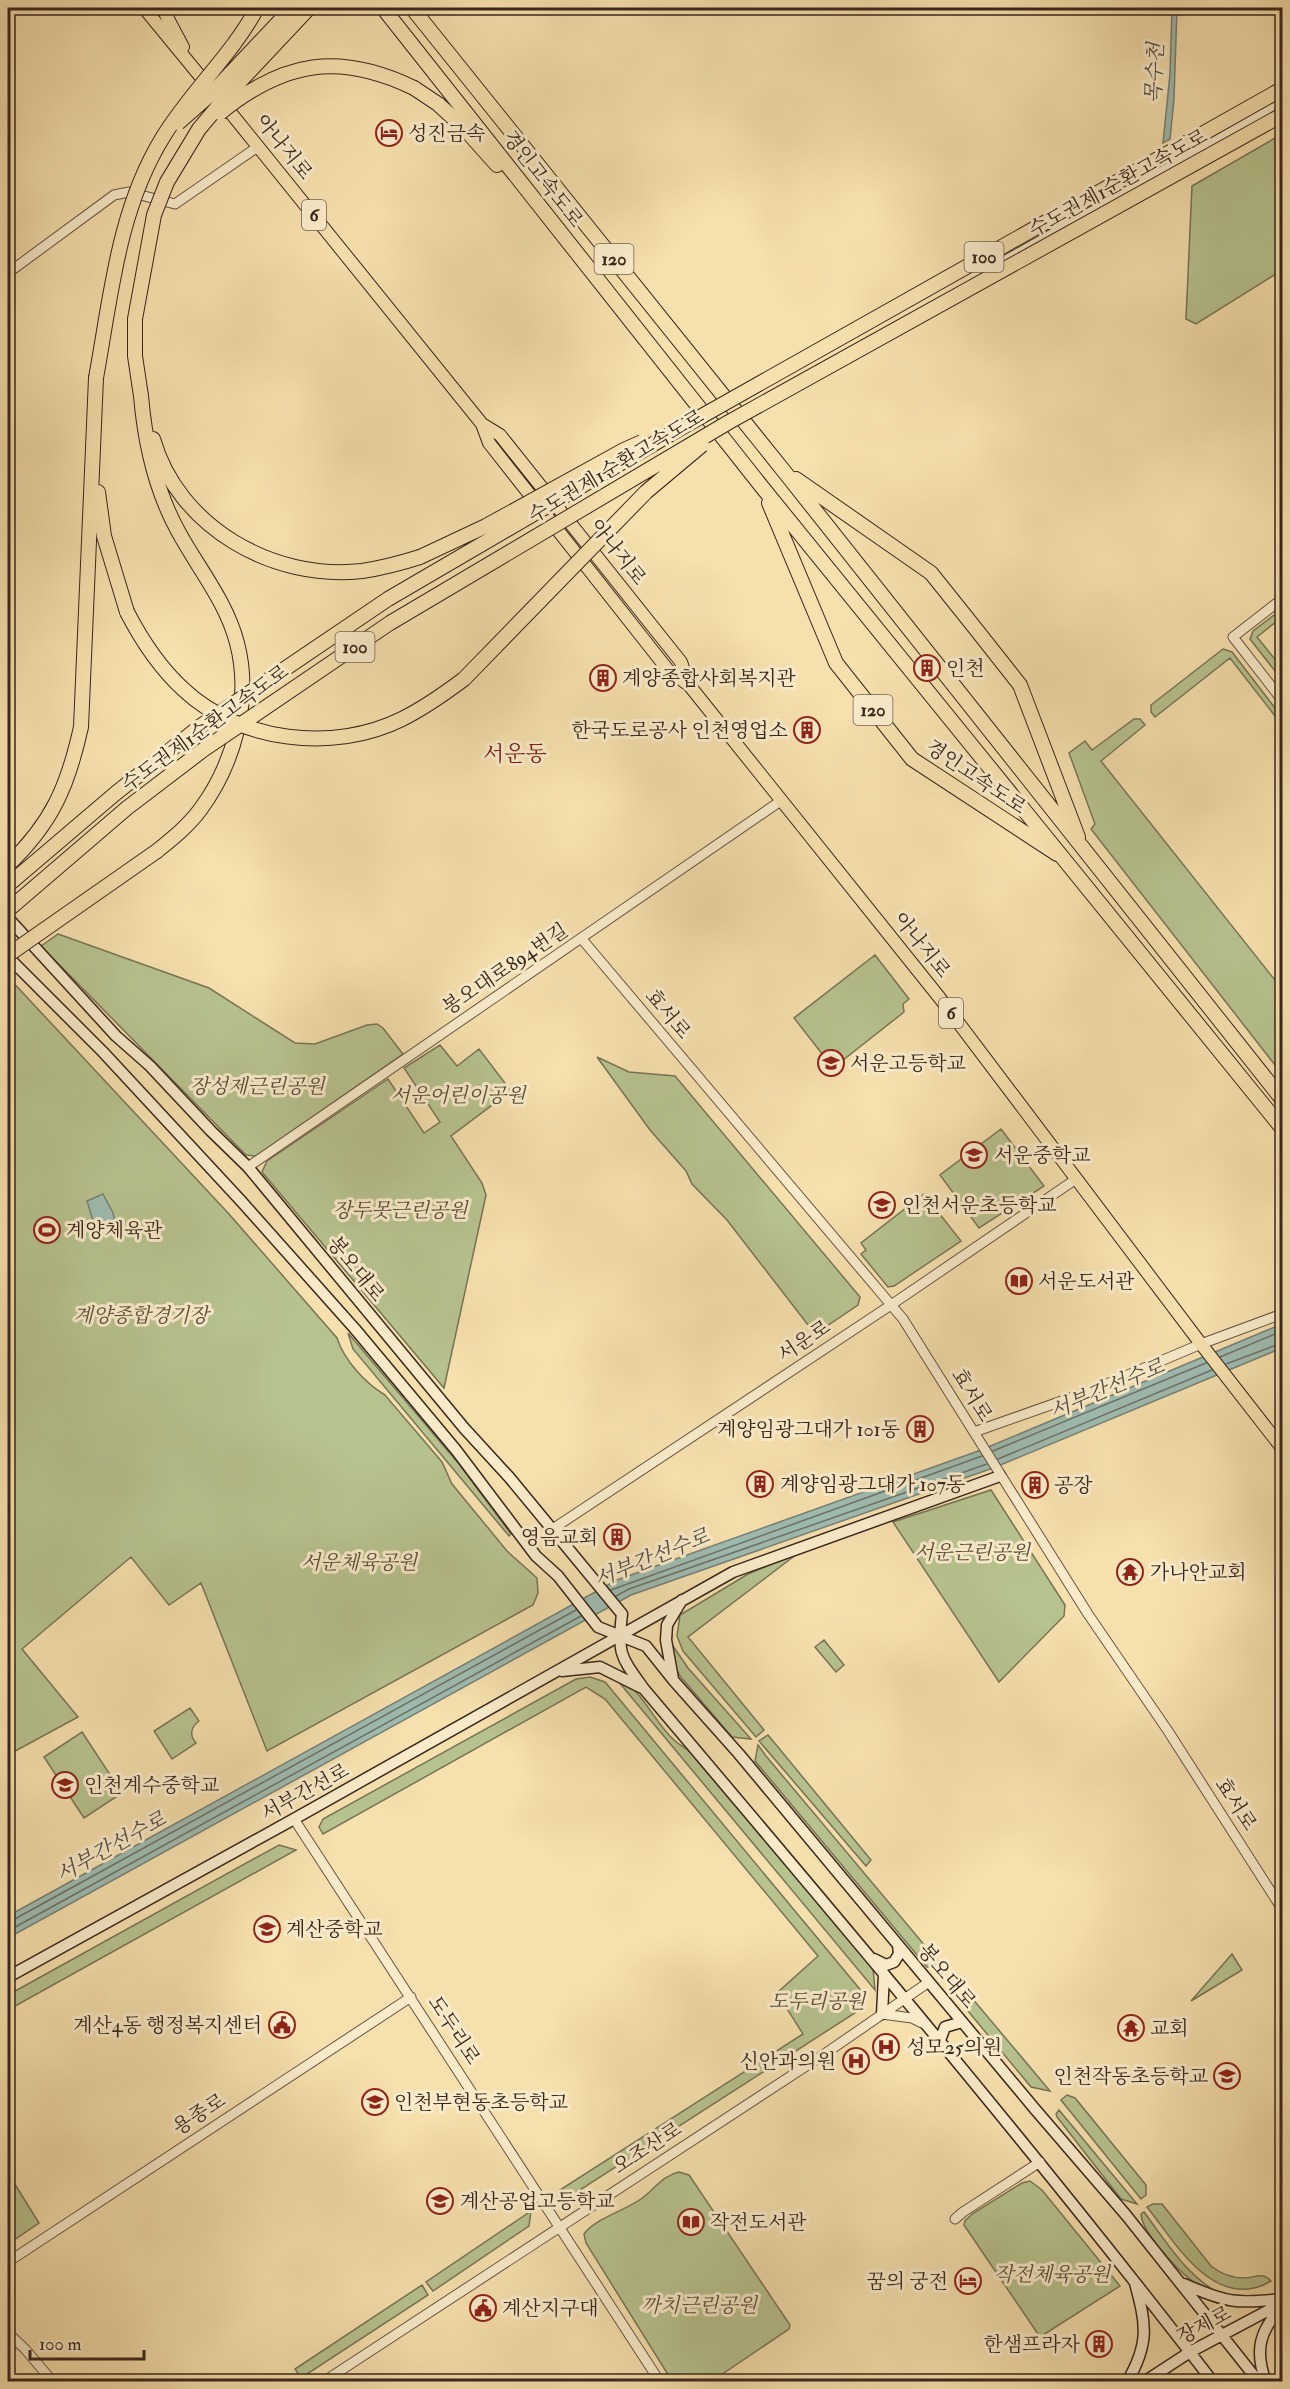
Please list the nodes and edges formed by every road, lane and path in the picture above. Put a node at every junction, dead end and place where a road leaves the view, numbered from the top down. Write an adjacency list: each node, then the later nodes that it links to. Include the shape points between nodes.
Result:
1 (144, 8): 10 (main road, 아나지로 / 6)
2 (257, 8): 15 (highway, bridge, via 237,41)
3 (292, 8): 15 (highway, bridge, via 212,93)
4 (309, 8): 14 (highway, bridge)
5 (383, 8): 17 (highway, 경인고속도로 / 120)
6 (412, 8): 9 (highway, 경인고속도로 / 120)
7 (420, 8): 9 (highway)
8 (163, 11): 10 (main road)
9 (445, 49): 24 (highway, 경인고속도로 / 120)
10 (196, 72): 16 (main road, 아나지로 / 6)
11 (1282, 89): 23 (highway, 수도권제1순환고속도로 / 100, bridge)
12 (1282, 103): 18 (street)
13 (1282, 115): 22 (highway, 수도권제1순환고속도로 / 100, bridge)
14 (199, 129): 17 (highway, bridge, via 253,89 279,76 307,68 361,68 387,75 438,104); 21 (highway, bridge, via 167,182 150,233 135,320)
15 (163, 136): 20 (highway, bridge, via 147,165 126,223)
16 (259, 146): 19 (street, via 175,204 129,192 114,195); 28 (main road, 아나지로 / 6, via 482,424 489,443 668,670 689,685)
17 (532, 196): 25 (highway, 경인고속도로 / 120)
18 (999, 264)
19 (8, 273)
20 (96, 378): 22 (highway, bridge, via 98,493 104,536 127,612 140,638 183,690 211,711 282,737 326,739 369,731 401,720 434,701 464,679 646,492); 31 (highway, via 81,727 64,789 34,837)
21 (141, 396): 23 (highway, bridge, via 168,477 210,526 233,543 262,556 295,567 329,571 385,567 449,546 624,450); 36 (highway, bridge, via 144,435 164,501 216,592 237,643 242,707 224,770 199,811 180,832)
22 (729, 422): 33 (highway, 수도권제1순환고속도로 / 100, bridge, via 390,622 202,750)
23 (686, 425): 32 (highway, 수도권제1순환고속도로 / 100, bridge, via 388,599 303,655 202,725)
24 (783, 470): 29 (highway, 경인고속도로 / 120); 29 (highway, 경인고속도로 / 120, via 931,573 975,628 1020,686)
25 (762, 487): 30 (highway, 경인고속도로 / 120); 30 (highway, 경인고속도로 / 120, via 836,663 912,759)
26 (1282, 598): 27 (street, via 1233,637)
27 (1282, 700)
28 (782, 800): 35 (street, 봉오대로894번길); 40 (main road, 아나지로 / 6, via 939,997)
29 (1083, 850): 37 (highway, 경인고속도로 / 120)
30 (1068, 862): 38 (highway, 경인고속도로 / 120)
31 (8, 865)
32 (8, 885)
33 (8, 910)
34 (8, 918): 39 (main road, 봉오대로, via 116,1036)
35 (581, 938): 39 (street, 봉오대로894번길); 41 (street, 효서로)
36 (8, 956): 49 (main road, 봉오대로, via 242,1202 456,1450 536,1556 558,1576 598,1627)
37 (1282, 1099)
38 (1282, 1128)
39 (248, 1167): 47 (main road, 봉오대로)
40 (1076, 1179): 41 (street, 서운로); 43 (main road, 아나지로 / 6)
41 (891, 1305): 44 (street, 효서로); 47 (street, 서운로)
42 (1282, 1314): 43 (street)
43 (1203, 1347): 44 (street); 45 (main road, 6)
44 (974, 1432): 46 (street, 효서로)
45 (1282, 1448)
46 (998, 1473): 48 (main road, 서부간선로, via 752,1564); 54 (street, 효서로)
47 (551, 1530): 49 (main road, 봉오대로, via 622,1614)
48 (682, 1600): 49 (main road, 서부간선로); 51 (main road, via 667,1624)
49 (619, 1636): 50 (main road, 서부간선로); 51 (main road, 봉오대로, via 646,1646); 52 (main road, 봉오대로, via 622,1659)
50 (555, 1671): 52 (main road, via 600,1667); 53 (main road, 서부간선로)
51 (674, 1681): 55 (main road, 봉오대로)
52 (644, 1689): 56 (main road, 봉오대로)
53 (294, 1819): 58 (main road, 서부간선로); 60 (street, 도두리로)
54 (1282, 1909)
55 (898, 1945): 56 (main road, via 897,1959 891,1964); 59 (main road, 봉오대로)
56 (871, 1958): 57 (main road, 봉오대로)
57 (884, 1975): 61 (main road, 봉오대로); 62 (main road)
58 (8, 1977)
59 (929, 1982): 61 (street, 오조산로); 63 (main road, 봉오대로)
60 (411, 1997): 68 (street, 도두리로); 69 (street, 용종로)
61 (904, 1999): 62 (street, 오조산로); 64 (main road, 봉오대로)
62 (882, 2014): 64 (street); 68 (street, 오조산로)
63 (962, 2022): 65 (main road, via 945,2027); 71 (main road, 봉오대로)
64 (922, 2023): 65 (main road, 봉오대로)
65 (939, 2043): 66 (main road, 봉오대로)
66 (1040, 2162): 67 (street); 70 (main road, 봉오대로)
67 (955, 2219)
68 (561, 2226): 77 (street, 오조산로); 78 (street, 도두리로)
69 (8, 2262)
70 (1133, 2277): 75 (main road, 봉오대로); 79 (main road, via 1144,2316 1144,2341)
71 (1181, 2283): 72 (main road, via 1222,2301); 74 (main road, 봉오대로)
72 (1282, 2303): 74 (main road, 장제로); 83 (main road, via 1260,2344)
73 (8, 2333): 76 (street)
74 (1222, 2336): 75 (main road, 장제로); 82 (main road, 봉오대로)
75 (1190, 2352): 80 (main road, 장제로); 81 (main road, 봉오대로)
76 (53, 2382)
77 (323, 2382)
78 (660, 2382)
79 (1127, 2382)
80 (1144, 2382)
81 (1213, 2382)
82 (1259, 2382)
83 (1266, 2382)

